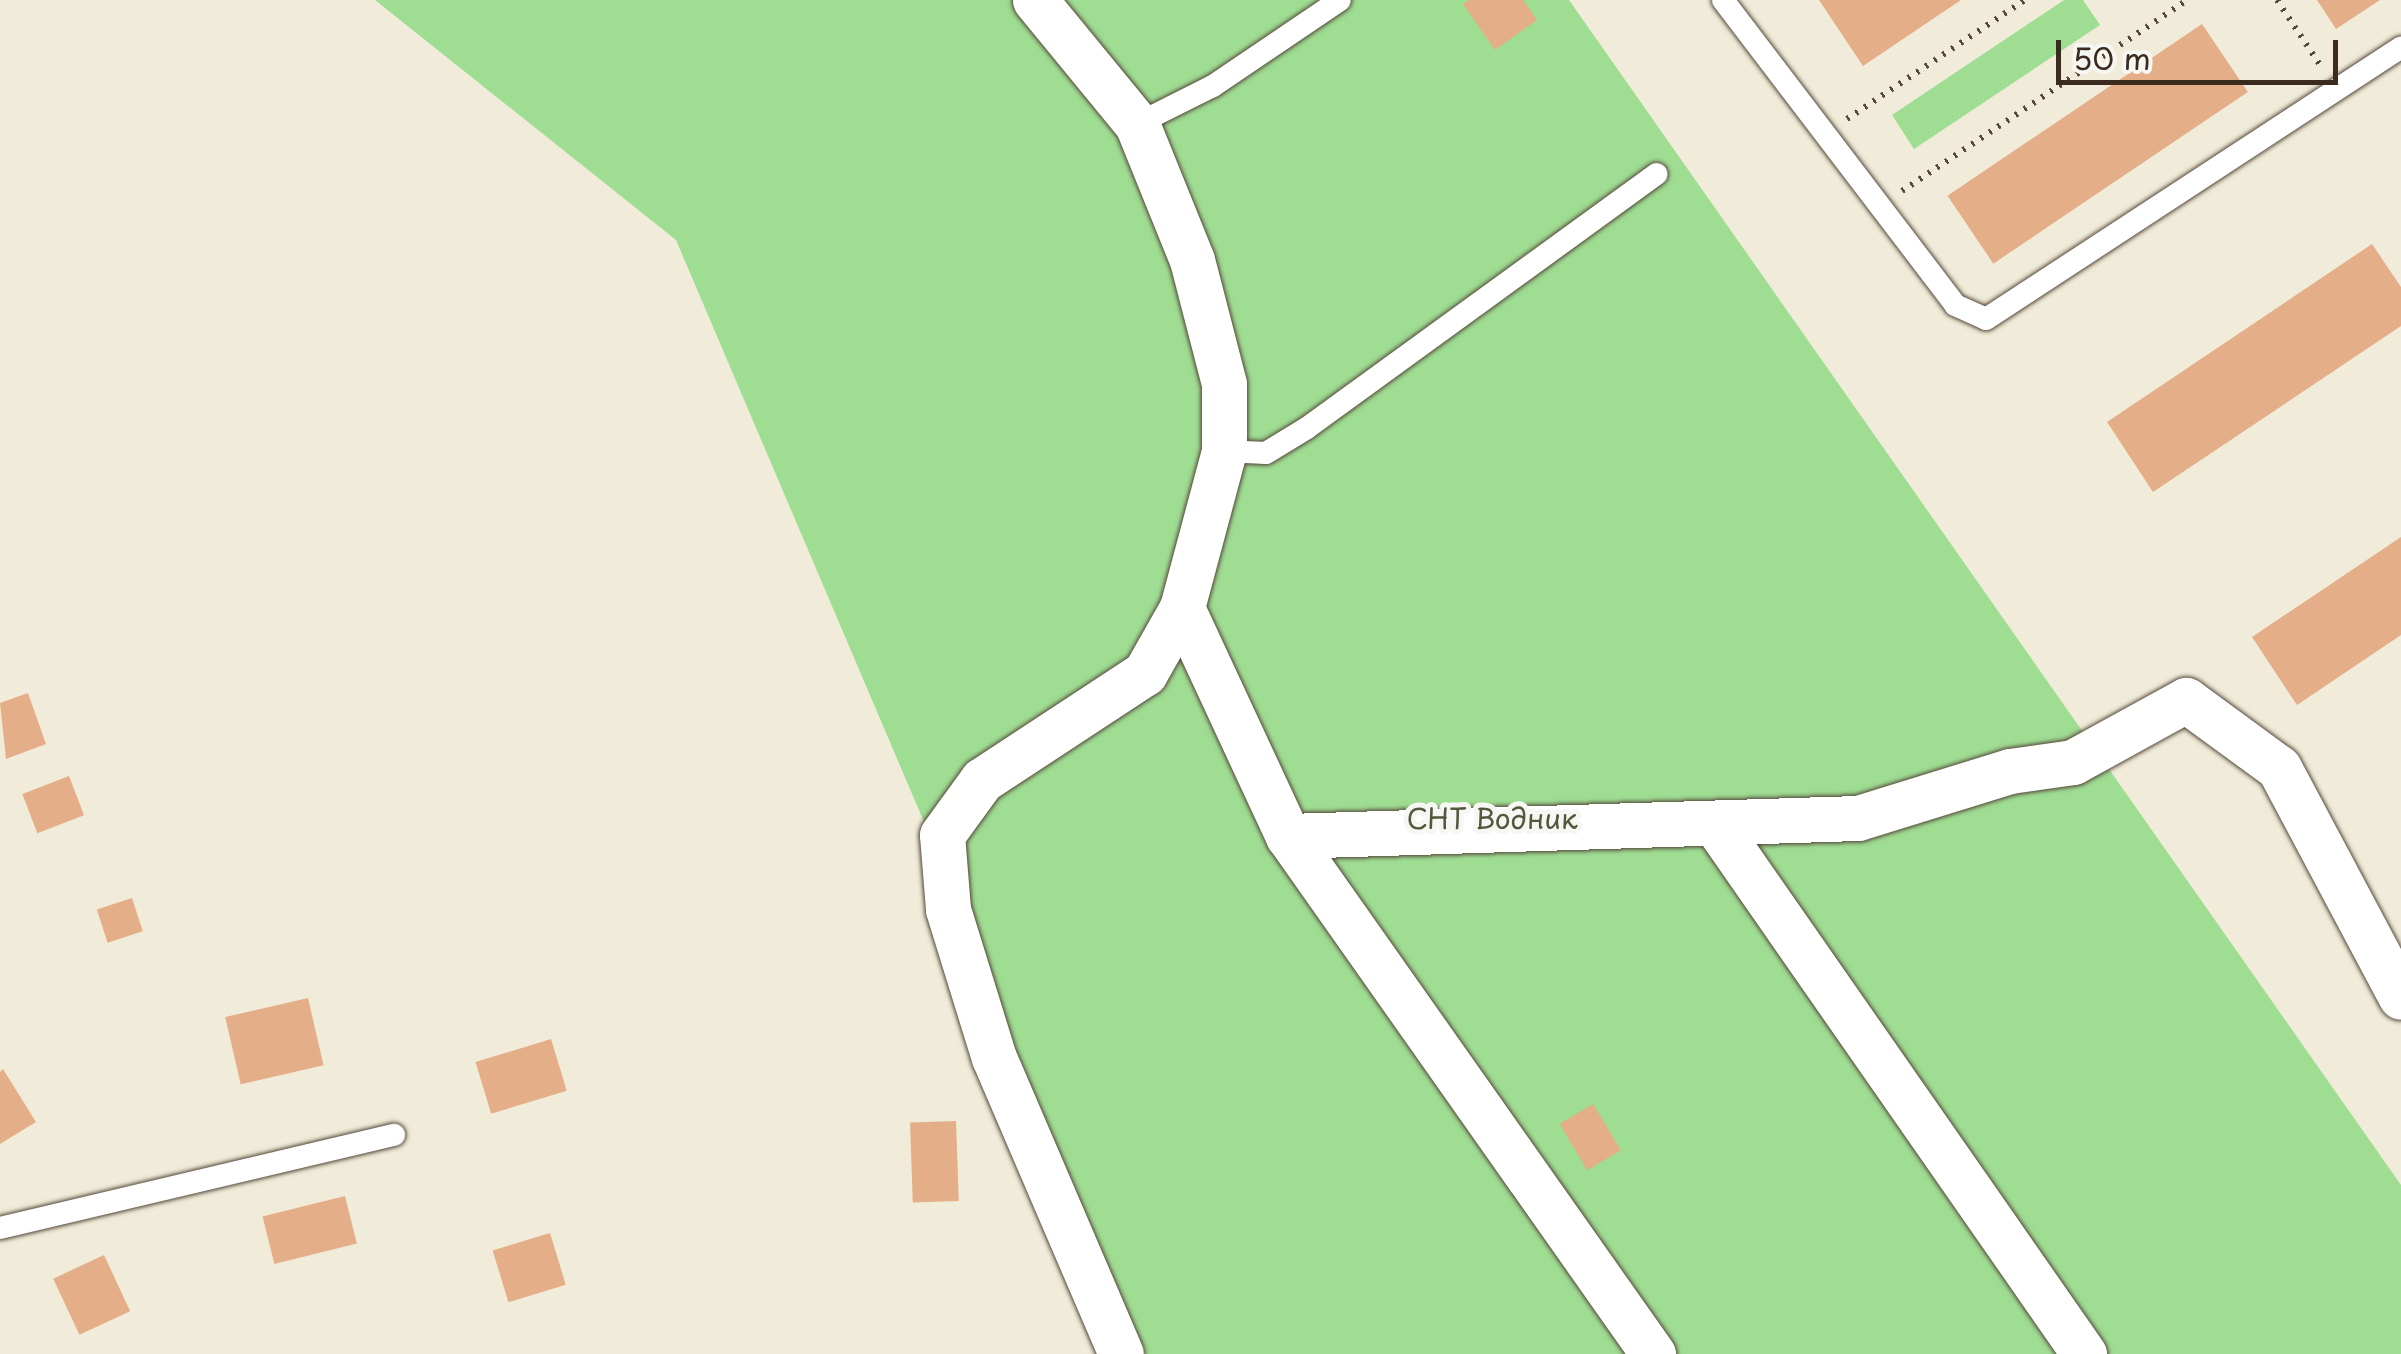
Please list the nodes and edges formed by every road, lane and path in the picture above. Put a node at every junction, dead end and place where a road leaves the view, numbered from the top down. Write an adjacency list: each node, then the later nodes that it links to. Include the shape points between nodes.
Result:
1 (1034, 0): 9 (street)
2 (1340, 0): 9 (lane, via 1213,86)
3 (2025, 0): 10 (path)
4 (2187, 0): 12 (path)
5 (2276, 0): 8 (path)
6 (1730, 2): 10 (lane)
7 (2401, 47): 8 (lane)
8 (2336, 90): 12 (lane, via 1986,318 1955,305)
9 (1136, 124): 13 (street, via 1192,260 1224,384)
10 (1824, 134): 12 (lane)
11 (1657, 174): 13 (lane, via 1307,428 1266,453)
12 (1880, 206)
13 (1224, 451): 14 (street)
14 (1182, 608): 16 (street); 20 (street, via 1145,673 982,780 942,835 948,909 994,1058)
15 (1715, 824): 16 (street); 17 (street, via 1858,818 2010,771 2073,762 2186,700 2279,768); 22 (street)
16 (1288, 836): 21 (street)
17 (2401, 997)
18 (394, 1135): 19 (lane)
19 (0, 1228)
20 (1121, 1354)
21 (1653, 1354)
22 (2084, 1354)

